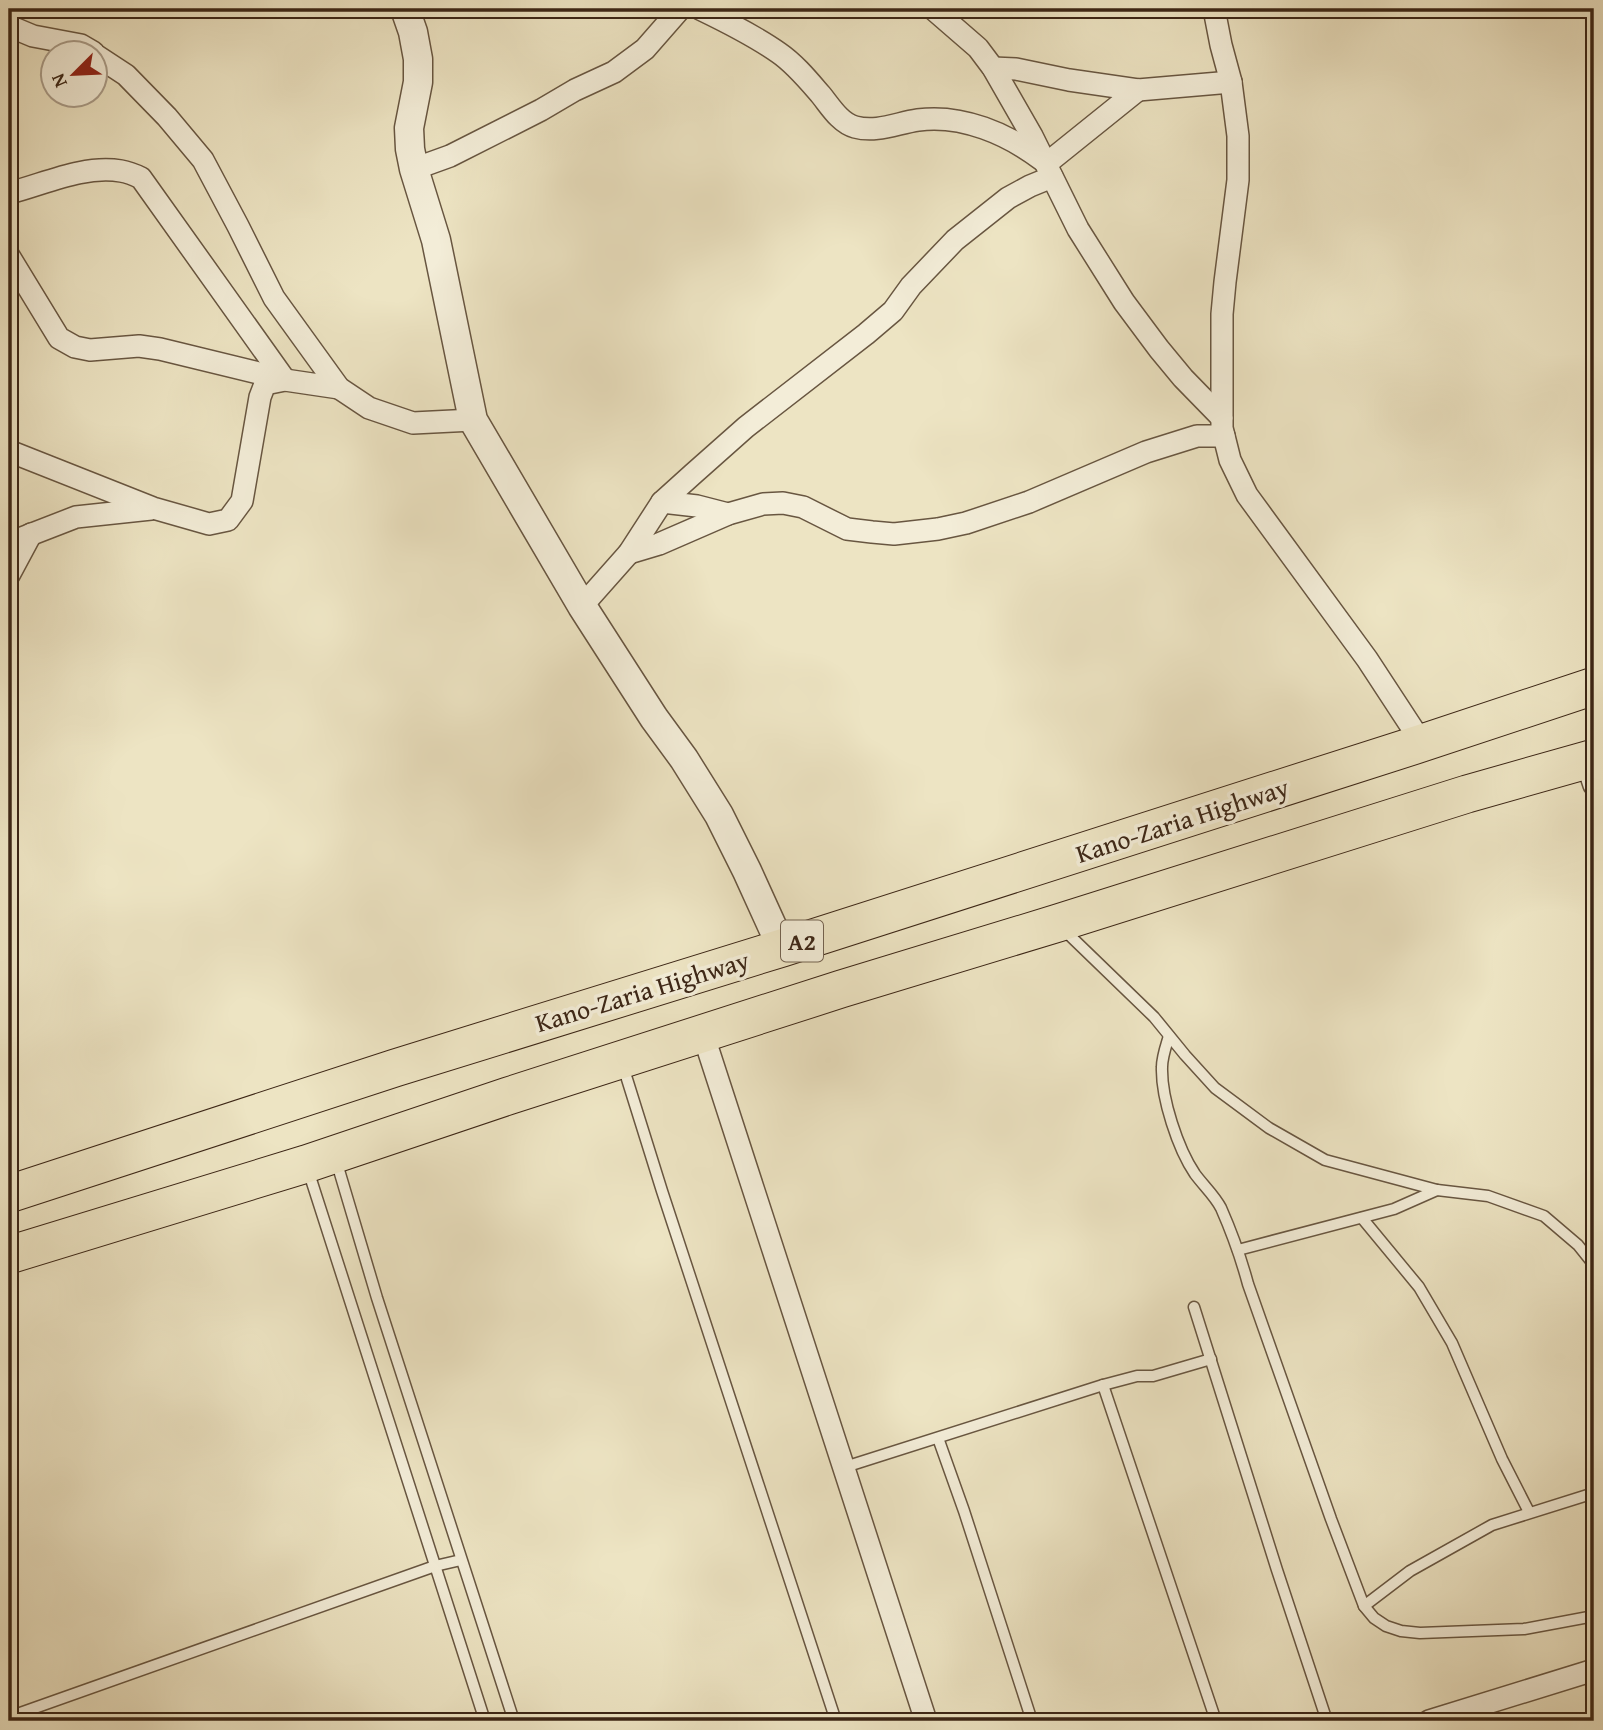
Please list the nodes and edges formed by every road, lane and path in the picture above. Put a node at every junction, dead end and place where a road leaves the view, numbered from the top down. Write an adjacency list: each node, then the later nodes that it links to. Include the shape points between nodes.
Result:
1 (680, 9): 14 (street, via 645,49 614,72 450,156)
2 (700, 9): 15 (street, via 780,53 851,126 877,129 918,120 955,120 1026,148)
3 (933, 9): 11 (street, via 978,48)
4 (1214, 9): 12 (street)
5 (407, 10): 14 (street, via 418,59 409,128)
6 (9, 26): 7 (street)
7 (33, 36): 8 (street); 9 (street)
8 (44, 38)
9 (9, 43)
10 (108, 62): 19 (street, via 127,75 203,160 274,298)
11 (993, 68): 13 (street); 15 (street)
12 (1231, 82): 13 (street); 21 (street, via 1238,180 1222,314)
13 (1138, 90): 15 (street)
14 (414, 169): 20 (street, via 436,240)
15 (1049, 170): 21 (street, via 1077,229 1124,302); 23 (street, via 955,240 892,311 746,427)
16 (9, 193): 18 (street, via 93,170 122,171 141,178)
17 (9, 256): 18 (street, via 59,338 75,346 160,349)
18 (285, 380): 19 (street); 24 (street, via 265,384 242,501 228,520 209,524)
19 (339, 388): 20 (street, via 369,408 413,423)
20 (473, 420): 30 (street)
21 (1223, 427): 25 (street, via 1146,452 1019,506 938,529 894,534 848,528 783,503); 32 (street, via 1230,460 1247,495)
22 (9, 451): 24 (street)
23 (662, 502): 25 (street); 28 (street)
24 (153, 508): 26 (street, via 76,517)
25 (728, 514): 28 (street)
26 (31, 534): 27 (street); 29 (street)
27 (9, 543)
28 (629, 554): 30 (street)
29 (9, 575)
30 (582, 606): 35 (street, via 719,815)
31 (1594, 686): 32 (highway, Kano-Zaria Highway / A2)
32 (1422, 743): 35 (highway, Kano-Zaria Highway / A2)
33 (1592, 768): 34 (highway, A2, via 1467,794)
34 (1058, 923): 36 (highway, A2); 37 (lane)
35 (782, 948): 41 (highway, Kano-Zaria Highway / A2)
36 (703, 1034): 38 (highway, A2); 50 (street)
37 (1170, 1036): 40 (lane, via 1215,1088 1280,1135 1325,1160); 43 (lane, via 1162,1068 1164,1096 1179,1142 1220,1206)
38 (621, 1060): 39 (highway, A2); 61 (lane)
39 (320, 1159): 44 (highway, A2); 53 (lane, via 377,1298); 54 (lane)
40 (1437, 1190): 42 (lane); 45 (lane, via 1488,1196 1544,1216 1578,1244)
41 (9, 1194)
42 (1362, 1218): 43 (lane); 52 (lane, via 1419,1287 1452,1343)
43 (1238, 1250): 55 (lane)
44 (9, 1255)
45 (1594, 1265)
46 (1194, 1307): 47 (lane)
47 (1211, 1359): 48 (lane); 65 (lane)
48 (1103, 1385): 49 (lane); 64 (lane)
49 (938, 1438): 50 (lane); 63 (lane)
50 (845, 1467): 62 (street)
51 (1594, 1493): 52 (lane)
52 (1530, 1512): 55 (lane, via 1492,1525 1410,1571)
53 (461, 1560): 54 (lane); 60 (lane)
54 (435, 1566): 58 (lane); 59 (lane)
55 (1364, 1606): 56 (lane, via 1386,1626 1420,1633 1524,1629)
56 (1594, 1616)
57 (1594, 1670): 66 (street)
58 (9, 1717)
59 (485, 1721)
60 (513, 1721)
61 (836, 1721)
62 (926, 1721)
63 (1032, 1721)
64 (1216, 1721)
65 (1327, 1721)
66 (1429, 1721)

